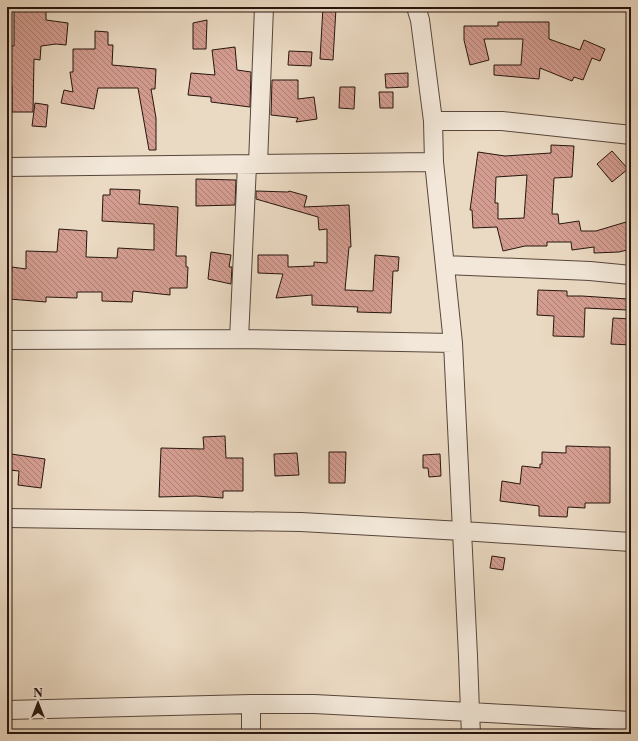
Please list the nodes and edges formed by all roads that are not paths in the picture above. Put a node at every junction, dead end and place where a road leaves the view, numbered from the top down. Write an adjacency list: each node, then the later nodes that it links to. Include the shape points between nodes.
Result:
1 (264, 7): 6 (street)
2 (416, 7): 3 (street, via 420,20)
3 (433, 121): 4 (street, via 502,121); 5 (street)
4 (631, 135)
5 (434, 162): 6 (street); 8 (street)
6 (252, 164): 7 (street); 10 (street)
7 (7, 167)
8 (445, 265): 9 (street); 12 (street)
9 (631, 275)
10 (239, 338): 11 (street); 12 (street)
11 (7, 340)
12 (453, 343): 14 (street)
13 (7, 518): 14 (street, via 301,522)
14 (462, 531): 15 (street); 18 (street)
15 (631, 542)
16 (251, 704): 17 (street); 18 (street, via 314,704); 20 (street)
17 (7, 710)
18 (470, 712): 19 (street); 21 (street)
19 (631, 721)
20 (251, 734)
21 (471, 734)

